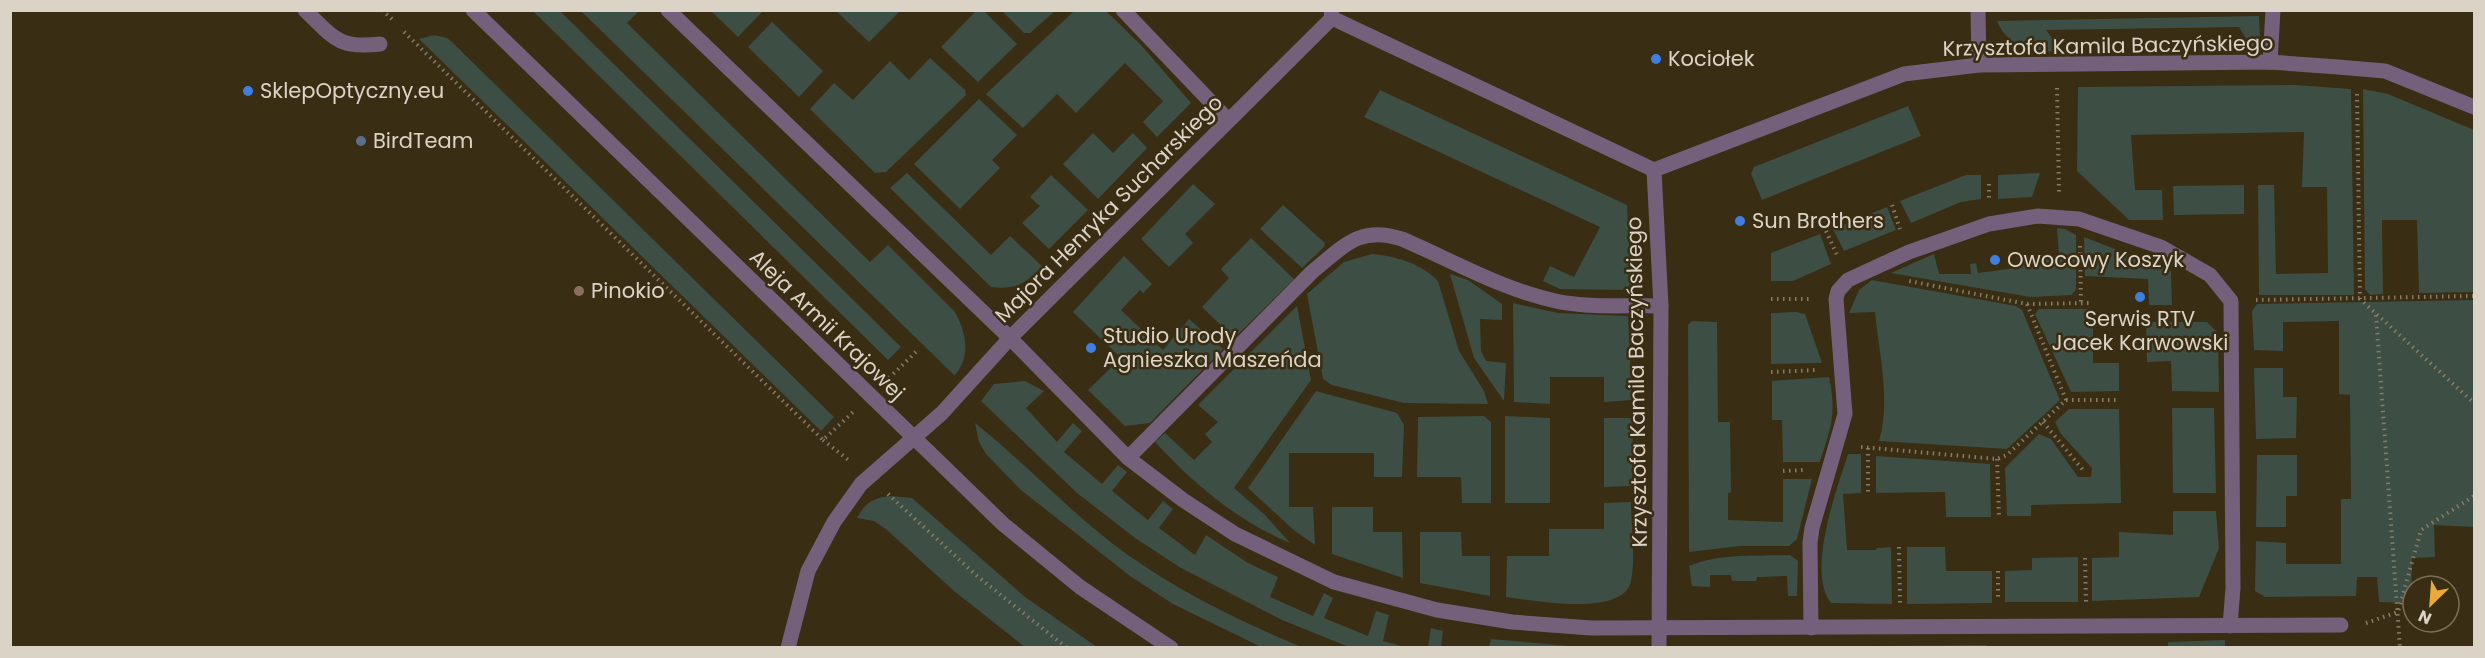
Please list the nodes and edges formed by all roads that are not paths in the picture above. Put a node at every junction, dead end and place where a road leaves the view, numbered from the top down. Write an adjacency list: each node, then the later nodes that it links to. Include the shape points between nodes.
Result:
1 (305, 10): 8 (street, via 332,37 353,47)
2 (472, 10): 16 (street, Aleja Armii Krajowej)
3 (668, 10): 15 (street)
4 (1123, 10): 12 (street)
5 (1978, 10): 10 (street)
6 (2272, 10): 9 (street)
7 (1331, 14): 12 (street, Majora Henryka Sucharskiego); 13 (street)
8 (380, 44)
9 (2270, 63): 10 (street, Krzysztofa Kamila Baczyńskiego); 11 (street, Krzysztofa Kamila Baczyńskiego, via 2385,71)
10 (1979, 65): 13 (street, Krzysztofa Kamila Baczyńskiego, via 1904,74)
11 (2475, 107)
12 (1228, 120): 15 (street, Majora Henryka Sucharskiego)
13 (1654, 170): 14 (street, Krzysztofa Kamila Baczyńskiego)
14 (1661, 306): 17 (street, via 1563,302 1512,288 1402,239 1369,233 1344,246 1312,272); 20 (street, Krzysztofa Kamila Baczyńskiego)
15 (1010, 338): 16 (street, Majora Henryka Sucharskiego); 17 (street)
16 (914, 438): 22 (street, Majora Henryka Sucharskiego, via 847,502 808,571); 23 (street, Aleja Armii Krajowej, via 1041,556)
17 (1128, 458): 20 (street, via 1235,534 1334,582 1437,610 1512,622)
18 (2341, 625): 19 (street)
19 (2230, 626): 21 (street); 21 (street, via 2234,588 2230,301 2210,275 2161,248 2079,219 2060,217 1989,224 1862,272 1838,291 1839,370 1845,414 1810,543)
20 (1659, 628): 21 (street); 24 (street, Krzysztofa Kamila Baczyńskiego)
21 (1811, 628)
22 (788, 648)
23 (1171, 648)
24 (1659, 648)

